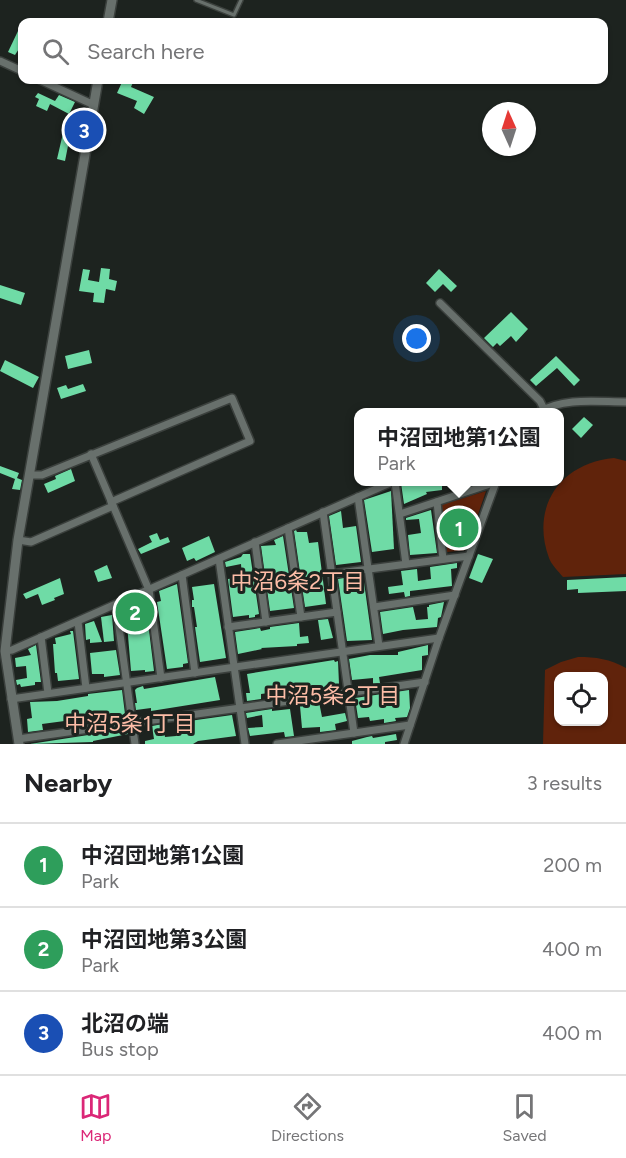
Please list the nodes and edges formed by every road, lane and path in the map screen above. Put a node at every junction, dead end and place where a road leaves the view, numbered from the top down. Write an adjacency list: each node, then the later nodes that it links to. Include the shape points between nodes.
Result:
1 (112, 0): 4 (street)
2 (196, 0): 3 (lane, via 234,15)
3 (241, 0)
4 (109, 18)
5 (0, 61): 6 (street)
6 (18, 69)
7 (49, 84): 9 (street)
8 (97, 84): 9 (street)
9 (94, 105): 15 (street)
10 (440, 303): 12 (street, via 540,400)
11 (626, 402): 13 (street, via 573,401)
12 (541, 408)
13 (551, 408)
14 (92, 454): 15 (street, via 42,475); 22 (street); 22 (street, via 232,398 250,441)
15 (30, 475): 26 (street)
16 (384, 486): 20 (street)
17 (395, 486): 24 (street)
18 (484, 486): 21 (street)
19 (495, 486): 28 (street)
20 (358, 497): 23 (street); 32 (street)
21 (437, 502): 24 (street); 30 (street)
22 (112, 504): 26 (street, via 31,542); 35 (street)
23 (323, 512): 25 (street); 33 (street)
24 (400, 514): 31 (street)
25 (288, 528): 27 (street); 40 (street)
26 (18, 540): 47 (street)
27 (255, 542): 29 (street); 42 (street)
28 (469, 556): 30 (street); 36 (street)
29 (219, 559): 34 (street); 43 (street)
30 (444, 559): 31 (street)
31 (406, 564): 32 (street)
32 (368, 569): 33 (street); 38 (street)
33 (331, 574): 39 (street)
34 (182, 575): 35 (street); 50 (street)
35 (148, 590): 37 (street); 51 (street)
36 (455, 596): 38 (street); 45 (street)
37 (116, 605): 41 (street); 52 (street)
38 (374, 607): 46 (street)
39 (336, 612): 40 (street); 48 (street)
40 (301, 617): 42 (street)
41 (78, 621): 44 (street); 54 (street)
42 (266, 622): 43 (street)
43 (228, 627): 49 (street)
44 (41, 638): 47 (street); 55 (street)
45 (439, 638): 46 (street); 53 (street)
46 (380, 646): 48 (street)
47 (3, 651): 57 (street)
48 (342, 652): 49 (street); 56 (street)
49 (234, 667): 50 (street); 58 (street)
50 (195, 673): 51 (street)
51 (161, 678): 52 (street)
52 (126, 682): 54 (street); 59 (street)
53 (425, 682): 56 (street); 60 (street)
54 (86, 688): 55 (street)
55 (48, 693): 57 (street)
56 (348, 693): 58 (street); 61 (street)
57 (11, 699): 62 (street)
58 (240, 708): 59 (street); 65 (street)
59 (132, 723): 62 (street); 64 (street)
60 (410, 725): 61 (street); 67 (street)
61 (354, 733): 63 (street)
62 (19, 742)
63 (289, 743): 66 (street)
64 (135, 744)
65 (245, 744)
66 (277, 744)
67 (404, 744)

